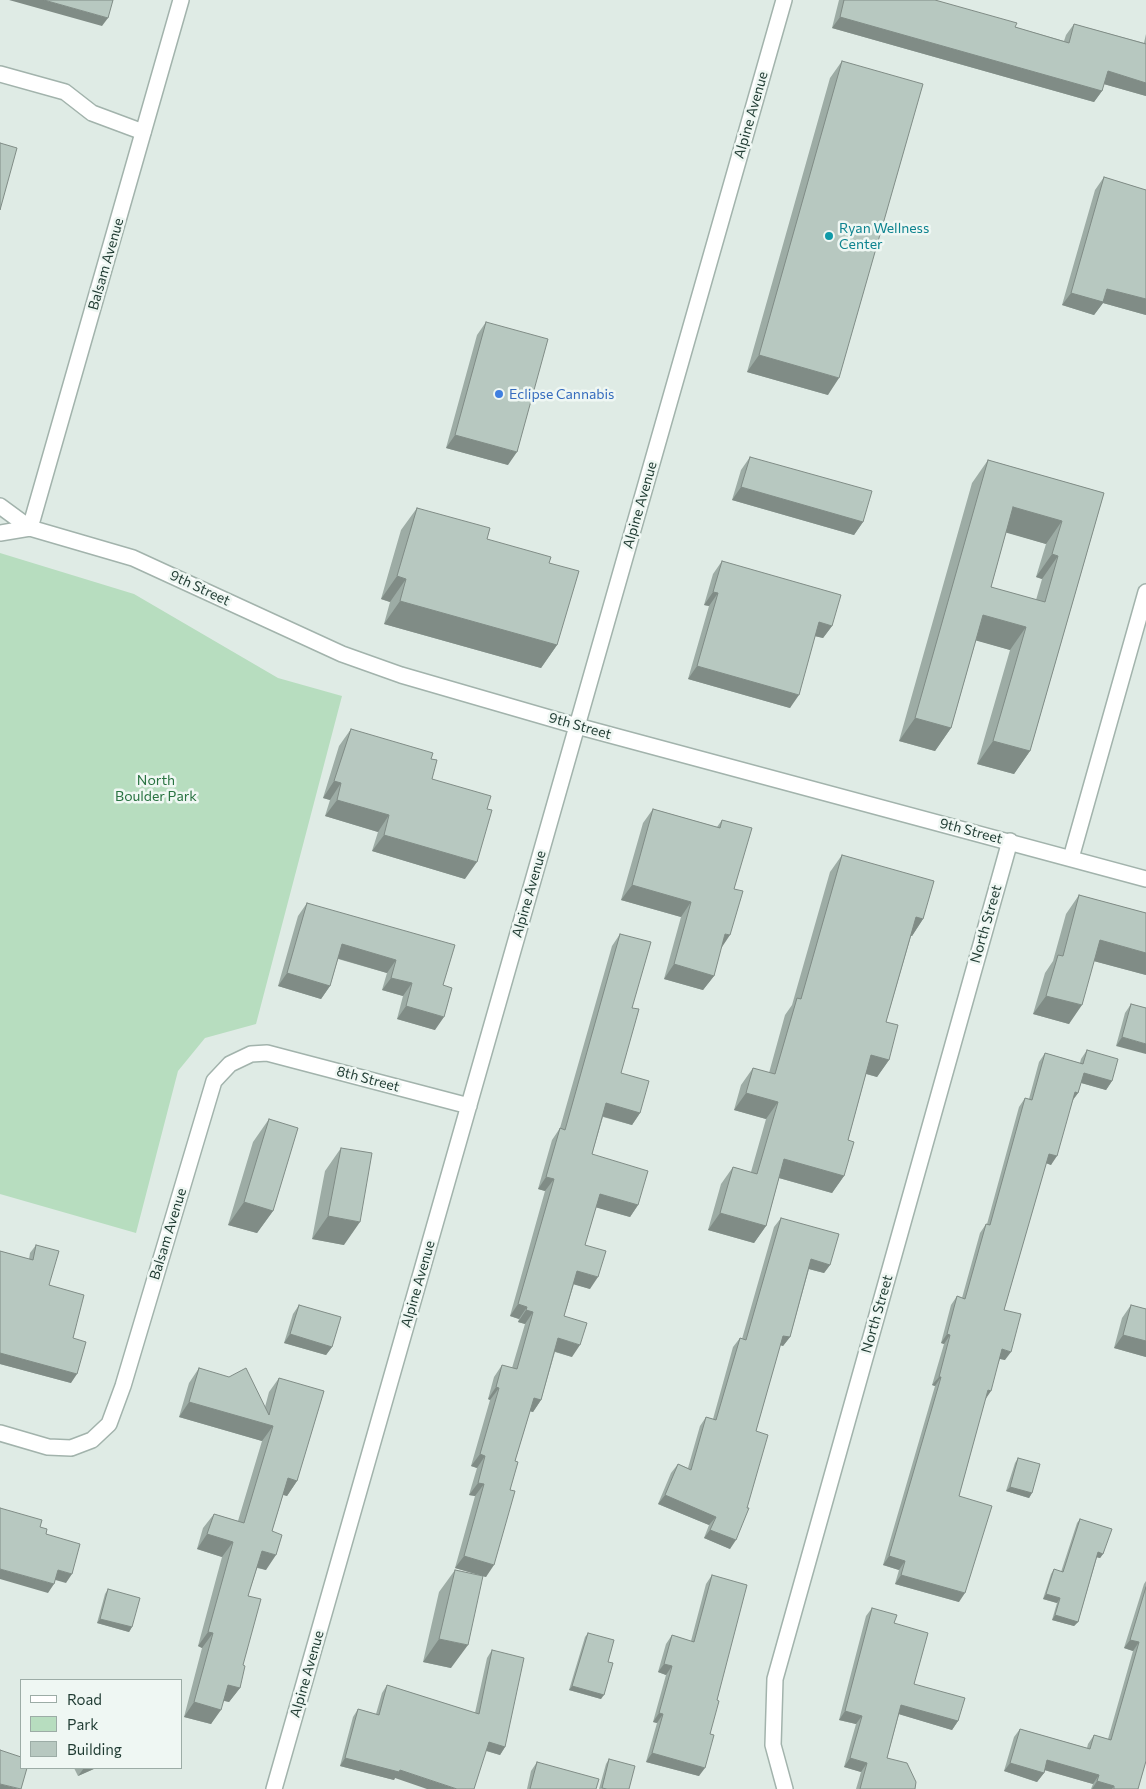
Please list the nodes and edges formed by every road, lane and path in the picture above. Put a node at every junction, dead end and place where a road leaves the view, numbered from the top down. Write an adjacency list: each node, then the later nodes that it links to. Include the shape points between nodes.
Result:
1 (181, 0): 4 (street, Balsam Avenue)
2 (784, 0): 9 (street, Alpine Avenue)
3 (0, 74): 4 (street, via 66,92 92,113)
4 (143, 132): 6 (street, Balsam Avenue)
5 (0, 506): 6 (street, 9th Street)
6 (30, 528): 7 (street, 9th Street); 9 (street, 9th Street, via 146,564 366,663)
7 (0, 533)
8 (1146, 592): 11 (street)
9 (577, 726): 10 (street, 9th Street); 14 (street, Alpine Avenue)
10 (1010, 841): 11 (street, 9th Street); 17 (street, North Street, via 775,1679 773,1745)
11 (1071, 858): 12 (street, 9th Street)
12 (1146, 879)
13 (267, 1053): 14 (street, 8th Street); 15 (street, Balsam Avenue, via 251,1054 230,1064 214,1081 123,1386 108,1424 92,1440 71,1448 48,1447)
14 (469, 1106): 16 (street, Alpine Avenue)
15 (0, 1433)
16 (274, 1789)
17 (785, 1789)

